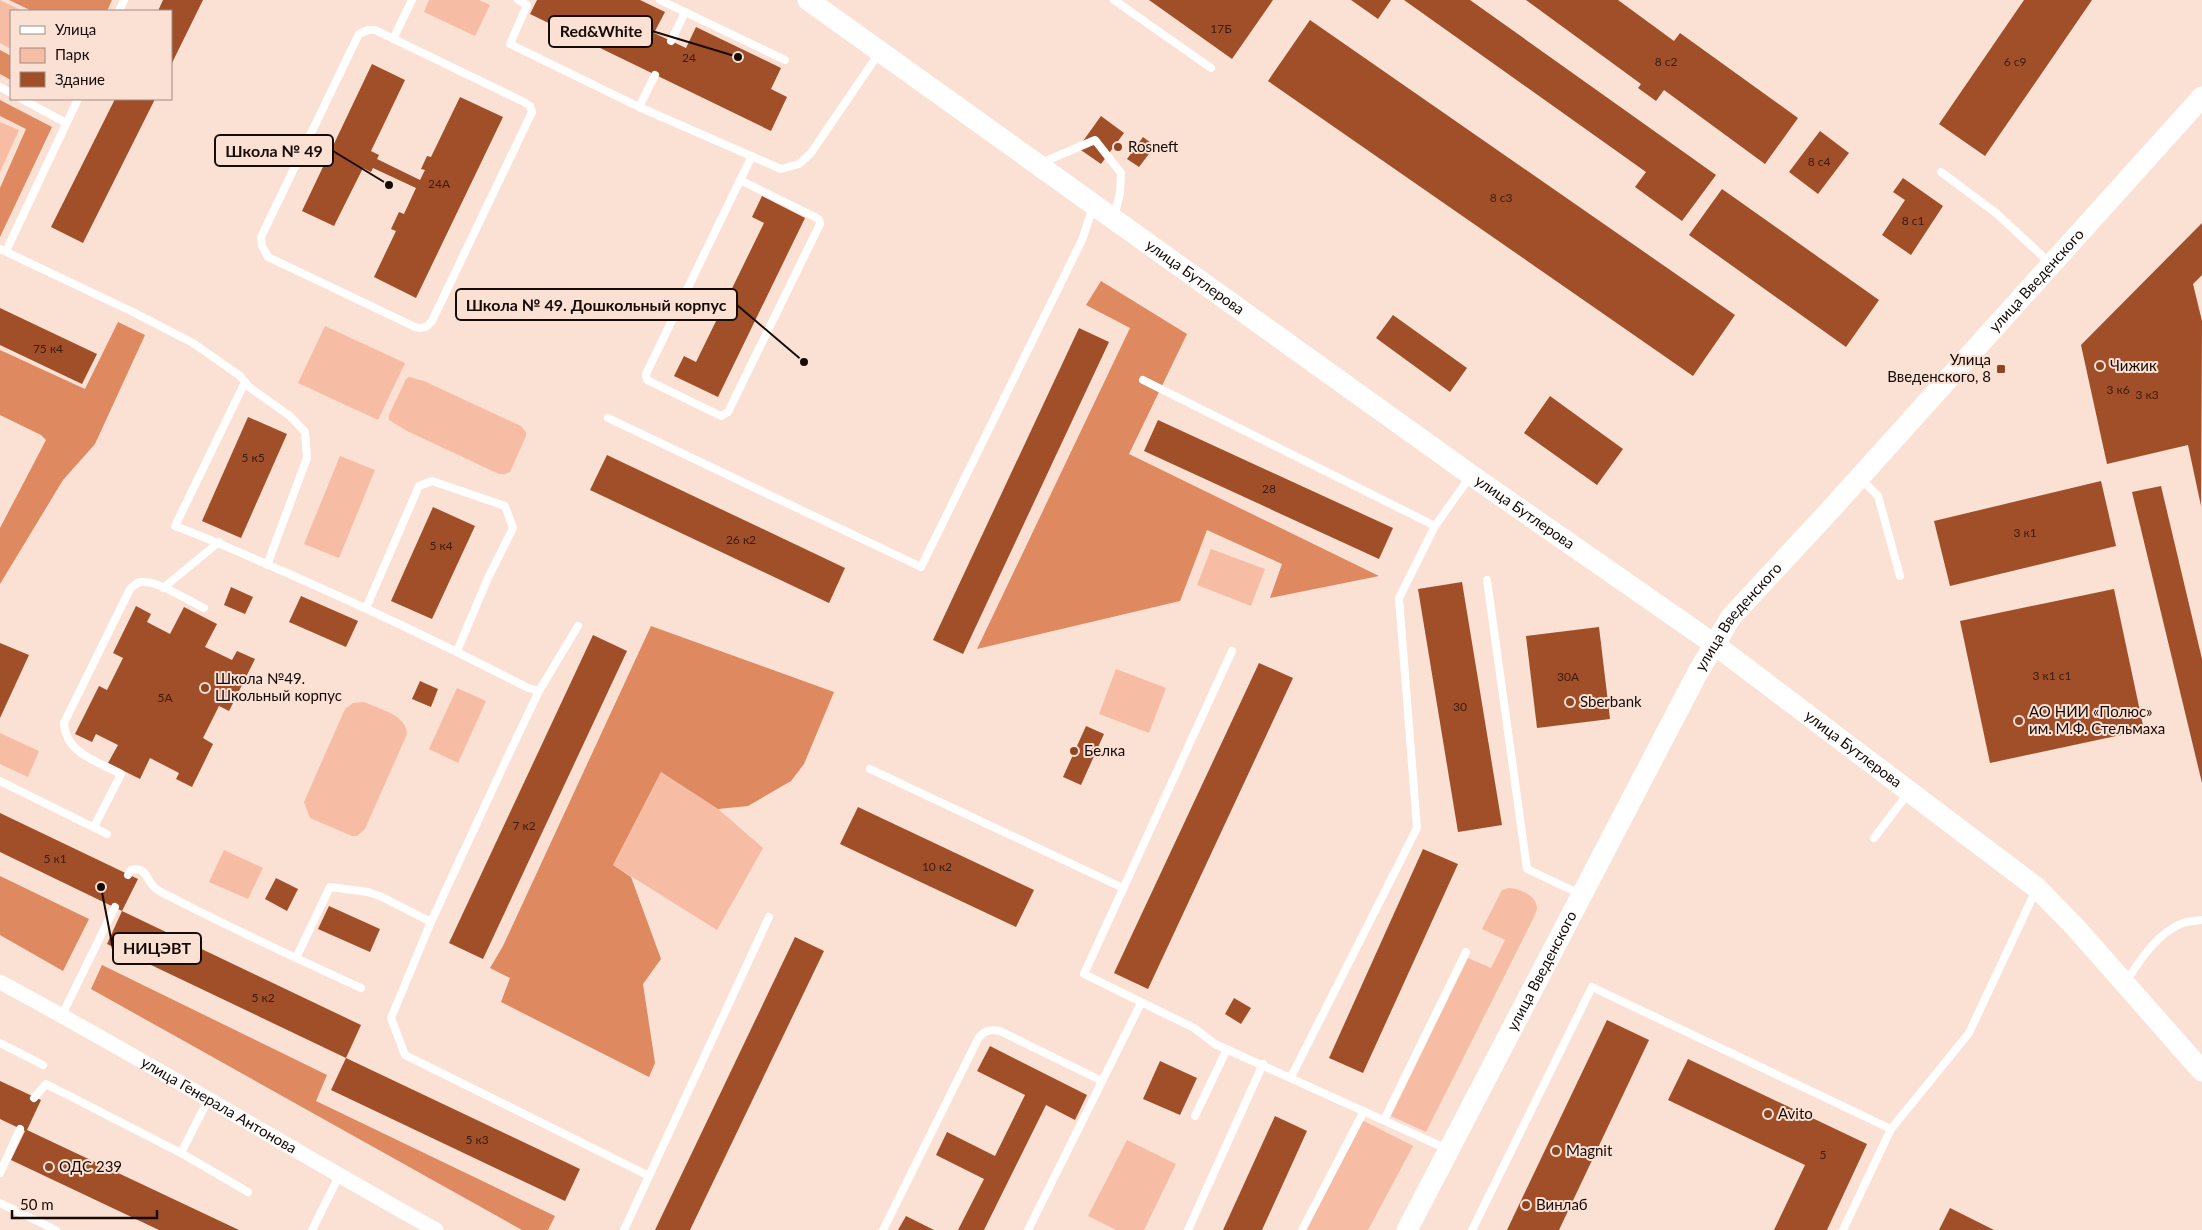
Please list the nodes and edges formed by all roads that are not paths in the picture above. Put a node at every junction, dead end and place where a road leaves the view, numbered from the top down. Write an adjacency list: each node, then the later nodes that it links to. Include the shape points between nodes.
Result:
1 (412, 0): 8 (lane)
2 (518, 0): 5 (lane)
3 (660, 0): 7 (lane)
4 (1114, 0): 12 (lane)
5 (528, 2): 17 (lane, via 510,44)
6 (819, 5): 10 (street, улица Бутлерова)
7 (685, 12): 9 (lane); 11 (lane)
8 (393, 39): 8 (lane, via 375,30 360,34 261,237 268,257 421,328 429,326 432,321 532,112 524,102)
9 (671, 41)
10 (880, 52): 19 (lane, via 811,153 799,164 781,169); 20 (street, улица Бутлерова)
11 (785, 60)
12 (1211, 68)
13 (655, 75): 17 (lane)
14 (2202, 97): 26 (street, улица Введенского)
15 (24, 100): 18 (lane)
16 (78, 100): 18 (lane)
17 (639, 107): 19 (lane)
18 (66, 123): 25 (lane)
19 (752, 156): 22 (lane)
20 (1037, 164): 23 (street, улица Бутлерова); 24 (lane, via 1095,140 1121,173)
21 (1941, 172): 26 (lane, via 1996,213)
22 (740, 180): 22 (lane, via 819,219 820,224 728,412 722,416 645,377)
23 (1093, 205): 24 (street, улица Бутлерова); 29 (lane, via 1082,240 921,567)
24 (1114, 219): 30 (street, улица Бутлерова)
25 (3, 250): 28 (lane, via 193,343)
26 (2051, 264): 31 (street, улица Введенского)
27 (1143, 380): 32 (lane)
28 (245, 382): 33 (lane, via 175,526); 34 (lane, via 290,416 305,432 307,458)
29 (608, 418)
30 (1471, 475): 32 (lane); 41 (street, улица Бутлерова)
31 (1859, 478): 35 (lane, via 1878,496); 41 (street, улица Введенского, via 1731,618)
32 (1435, 526): 71 (lane, via 1399,598 1417,828)
33 (219, 542): 34 (lane); 37 (lane)
34 (267, 565): 39 (lane)
35 (1900, 576)
36 (1487, 580): 54 (lane, via 1527,869)
37 (163, 588): 38 (lane); 48 (lane, via 142,581 130,589 64,723 65,734 77,751 121,774)
38 (204, 608)
39 (366, 608): 42 (lane); 42 (lane, via 419,486 432,481 505,506 513,528)
40 (578, 626): 44 (lane)
41 (1714, 644): 47 (street, улица Бутлерова); 54 (street, улица Введенского)
42 (457, 651): 44 (lane)
43 (1232, 651): 52 (lane)
44 (539, 691): 58 (lane)
45 (870, 769): 52 (lane)
46 (0, 781): 48 (lane)
47 (1909, 792): 50 (lane); 53 (street, улица Бутлерова)
48 (94, 826): 49 (lane)
49 (107, 834)
50 (1874, 838)
51 (128, 875): 60 (lane, via 137,868 145,872 154,887 164,894)
52 (1122, 888): 64 (lane, via 1084,974)
53 (2037, 888): 62 (street, улица Бутлерова); 79 (lane, via 1969,1033)
54 (1582, 895): 80 (street, улица Введенского)
55 (115, 907): 65 (lane)
56 (769, 917): 84 (lane)
57 (2202, 920): 62 (lane, via 2182,924 2164,935 2139,962)
58 (431, 922): 60 (lane, via 368,892 330,887); 84 (lane, via 391,1018 405,1055)
59 (1466, 952): 77 (lane)
60 (296, 958): 63 (lane)
61 (0, 982): 65 (street, улица Генерала Антонова)
62 (2125, 984): 70 (street, улица Бутлерова)
63 (361, 988)
64 (1141, 1003): 67 (lane, via 1194,1028); 72 (lane)
65 (62, 1015): 74 (street, улица Генерала Антонова)
66 (0, 1043): 69 (lane)
67 (1227, 1049): 68 (lane); 76 (lane)
68 (1263, 1064): 71 (lane); 93 (lane)
69 (43, 1065)
70 (2202, 1071)
71 (1291, 1077): 75 (lane)
72 (1102, 1082): 91 (lane, via 1000,1031 984,1032); 92 (lane)
73 (34, 1098): 81 (lane, via 46,1084)
74 (209, 1098): 81 (lane); 83 (street, улица Генерала Антонова)
75 (1364, 1111): 77 (lane); 94 (lane)
76 (1195, 1116)
77 (1384, 1120): 80 (lane)
78 (20, 1128): 82 (lane)
79 (1891, 1129): 96 (lane, via 1592,987); 97 (lane)
80 (1449, 1150): 95 (street, улица Введенского)
81 (181, 1153): 85 (lane)
82 (0, 1173)
83 (338, 1176): 88 (lane); 89 (street, улица Генерала Антонова)
84 (649, 1176): 90 (lane)
85 (248, 1192)
86 (0, 1203): 87 (lane)
87 (56, 1230)
88 (312, 1230)
89 (436, 1230)
90 (624, 1230)
91 (883, 1230)
92 (1028, 1230)
93 (1188, 1230)
94 (1302, 1230)
95 (1407, 1230)
96 (1472, 1230)
97 (1843, 1230)

